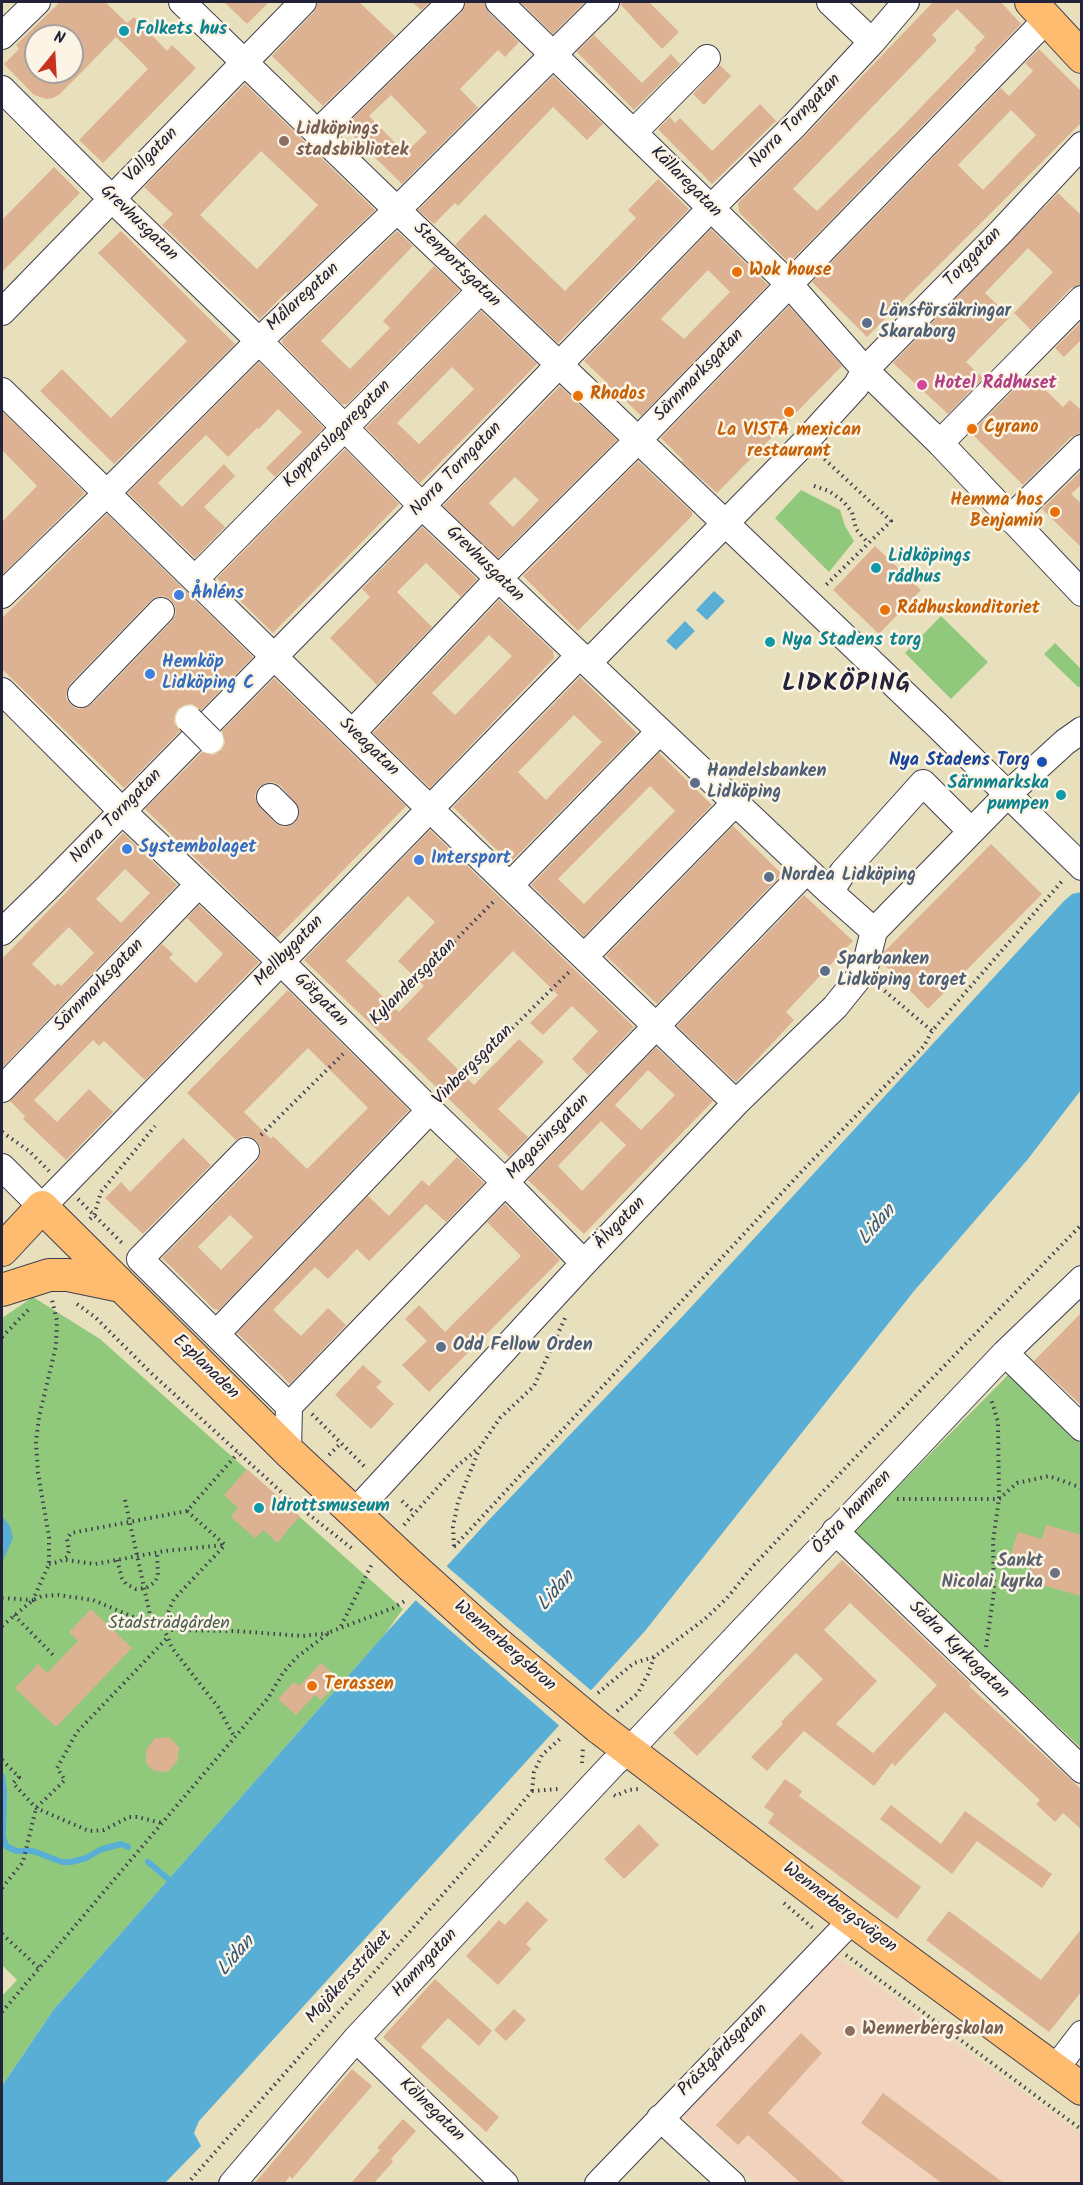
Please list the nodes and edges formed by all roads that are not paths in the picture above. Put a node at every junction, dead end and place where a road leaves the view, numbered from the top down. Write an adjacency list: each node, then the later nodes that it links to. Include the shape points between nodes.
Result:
1 (37, 2): 10 (street)
2 (182, 2): 15 (street, Stenportsgatan)
3 (303, 2): 15 (street, Vallgatan)
4 (451, 2): 17 (street)
5 (499, 2): 12 (street, Källaregatan)
6 (606, 2): 12 (street, Målaregatan)
7 (830, 2): 11 (street)
8 (906, 2): 11 (street, Norra Torngatan)
9 (1039, 10): 13 (main road); 23 (street, Särnmarksgatan)
10 (2, 36)
11 (872, 42): 21 (street, Norra Torngatan)
12 (554, 54): 18 (street, Källaregatan); 22 (street, Målaregatan)
13 (1082, 57)
14 (707, 58): 18 (street)
15 (245, 61): 17 (street, Stenportsgatan); 20 (street, Vallgatan)
16 (2, 89): 20 (street, Grevhusgatan)
17 (318, 132): 22 (street, Stenportsgatan)
18 (634, 132): 21 (street, Källaregatan)
19 (1082, 145): 29 (street, Torggatan)
20 (111, 198): 26 (street, Vallgatan); 27 (street, Grevhusgatan)
21 (711, 208): 23 (street, Källaregatan); 28 (street, Norra Torngatan)
22 (397, 210): 24 (street, Stenportsgatan); 27 (street, Målaregatan)
23 (789, 284): 29 (street, Källaregatan); 32 (street, Särnmarksgatan)
24 (481, 290): 28 (street, Stenportsgatan); 31 (street, Kopparslagaregatan)
25 (1082, 299): 33 (street)
26 (2, 312)
27 (259, 341): 31 (street, Grevhusgatan); 35 (street, Målaregatan)
28 (559, 365): 32 (street, Stenportsgatan); 36 (street, Norra Torngatan)
29 (865, 370): 33 (street); 38 (street, Torggatan, via 856,386)
30 (2, 391): 35 (street, Sveagatan)
31 (345, 427): 36 (street, Grevhusgatan); 39 (street, Kopparslagaregatan)
32 (638, 440): 38 (street, Stenportsgatan); 40 (street, Särnmarksgatan)
33 (940, 443): 37 (street)
34 (1082, 448): 37 (street)
35 (106, 494): 39 (street, Sveagatan); 42 (street, Målaregatan)
36 (423, 506): 40 (street, Grevhusgatan); 44 (street, Norra Torngatan)
37 (1010, 519): 41 (street)
38 (728, 526): 45 (street, Mellbygatan); 53 (street, Stenportsgatan)
39 (195, 579): 44 (street, Sveagatan)
40 (498, 579): 45 (street, Grevhusgatan); 51 (street, Särnmarksgatan)
41 (1081, 590)
42 (2, 595)
43 (162, 611): 47 (street)
44 (274, 657): 51 (street, Sveagatan); 56 (street, Norra Torngatan)
45 (584, 659): 50 (street, Grevhusgatan); 55 (street, Mellbygatan)
46 (2, 691): 56 (street, Götgatan)
47 (81, 694)
48 (189, 718): 52 (street, bridge)
49 (1082, 730): 53 (street)
50 (660, 731): 54 (street, Grevhusgatan); 61 (street)
51 (352, 733): 55 (street, Sveagatan)
52 (210, 740)
53 (1007, 795): 57 (street); 58 (street, Stenportsgatan)
54 (735, 803): 59 (street, Grevhusgatan); 65 (street)
55 (430, 809): 61 (street, Sveagatan); 66 (street, Mellbygatan)
56 (122, 811): 60 (street, Götgatan); 64 (street, Norra Torngatan)
57 (971, 831): 62 (street, via 923,783 843,872); 63 (street)
58 (1080, 865)
59 (807, 870): 62 (street, Grevhusgatan); 67 (street, Magasinsgatan)
60 (199, 884): 66 (street, Götgatan); 68 (street, Särnmarksgatan)
61 (510, 885): 65 (street, Sveagatan)
62 (830, 892): 63 (street, Grevhusgatan)
63 (873, 931): 69 (street, Älvgatan, via 864,971 835,1007)
64 (2, 932)
65 (584, 957): 67 (street, Sveagatan)
66 (280, 962): 70 (street, Götgatan); 74 (street, Mellbygatan)
67 (656, 1026): 69 (street, Sveagatan); 73 (street, Magasinsgatan)
68 (2, 1089)
69 (736, 1103): 76 (street, Älvgatan)
70 (430, 1110): 73 (street, Götgatan); 80 (street, Vinbergsgatan)
71 (246, 1151): 80 (street, via 141,1258)
72 (2, 1167): 74 (street, Esplanaden)
73 (506, 1183): 76 (street, Götgatan); 82 (street, Magasinsgatan)
74 (42, 1208): 75 (main road, Mellbygatan); 78 (main road, Esplanaden)
75 (2, 1250)
76 (584, 1263): 85 (street, Älvgatan)
77 (1082, 1279): 81 (street, Östra hamnen)
78 (121, 1286): 79 (main road, via 49,1275); 84 (main road, Esplanaden)
79 (2, 1290)
80 (217, 1333): 82 (street)
81 (1005, 1353): 83 (street); 86 (street, Östra hamnen)
82 (293, 1403): 84 (street)
83 (1082, 1428)
84 (288, 1450): 85 (main road, Esplanaden)
85 (354, 1513): 87 (main road, Esplanaden, via 371,1555)
86 (835, 1531): 89 (street, Östra hamnen); 90 (street, Södra Kyrkogatan)
87 (411, 1566): 88 (main road, Wennerbergsbron, bridge)
88 (598, 1729): 89 (main road, Wennerbergsvägen)
89 (628, 1750): 91 (main road, Wennerbergsvägen); 93 (street, Hamngatan)
90 (1082, 1770)
91 (852, 1920): 94 (main road, Wennerbergsvägen); 96 (street, Prästgårdsgatan)
92 (1082, 2034): 94 (street)
93 (356, 2039): 97 (street, Hamngatan); 98 (street, Kölnegatan)
94 (1055, 2069): 95 (main road, Wennerbergsvägen)
95 (1082, 2089)
96 (660, 2118): 99 (street, Prästgårdsgatan); 100 (street)
97 (231, 2184)
98 (506, 2184)
99 (598, 2184)
100 (732, 2184)

